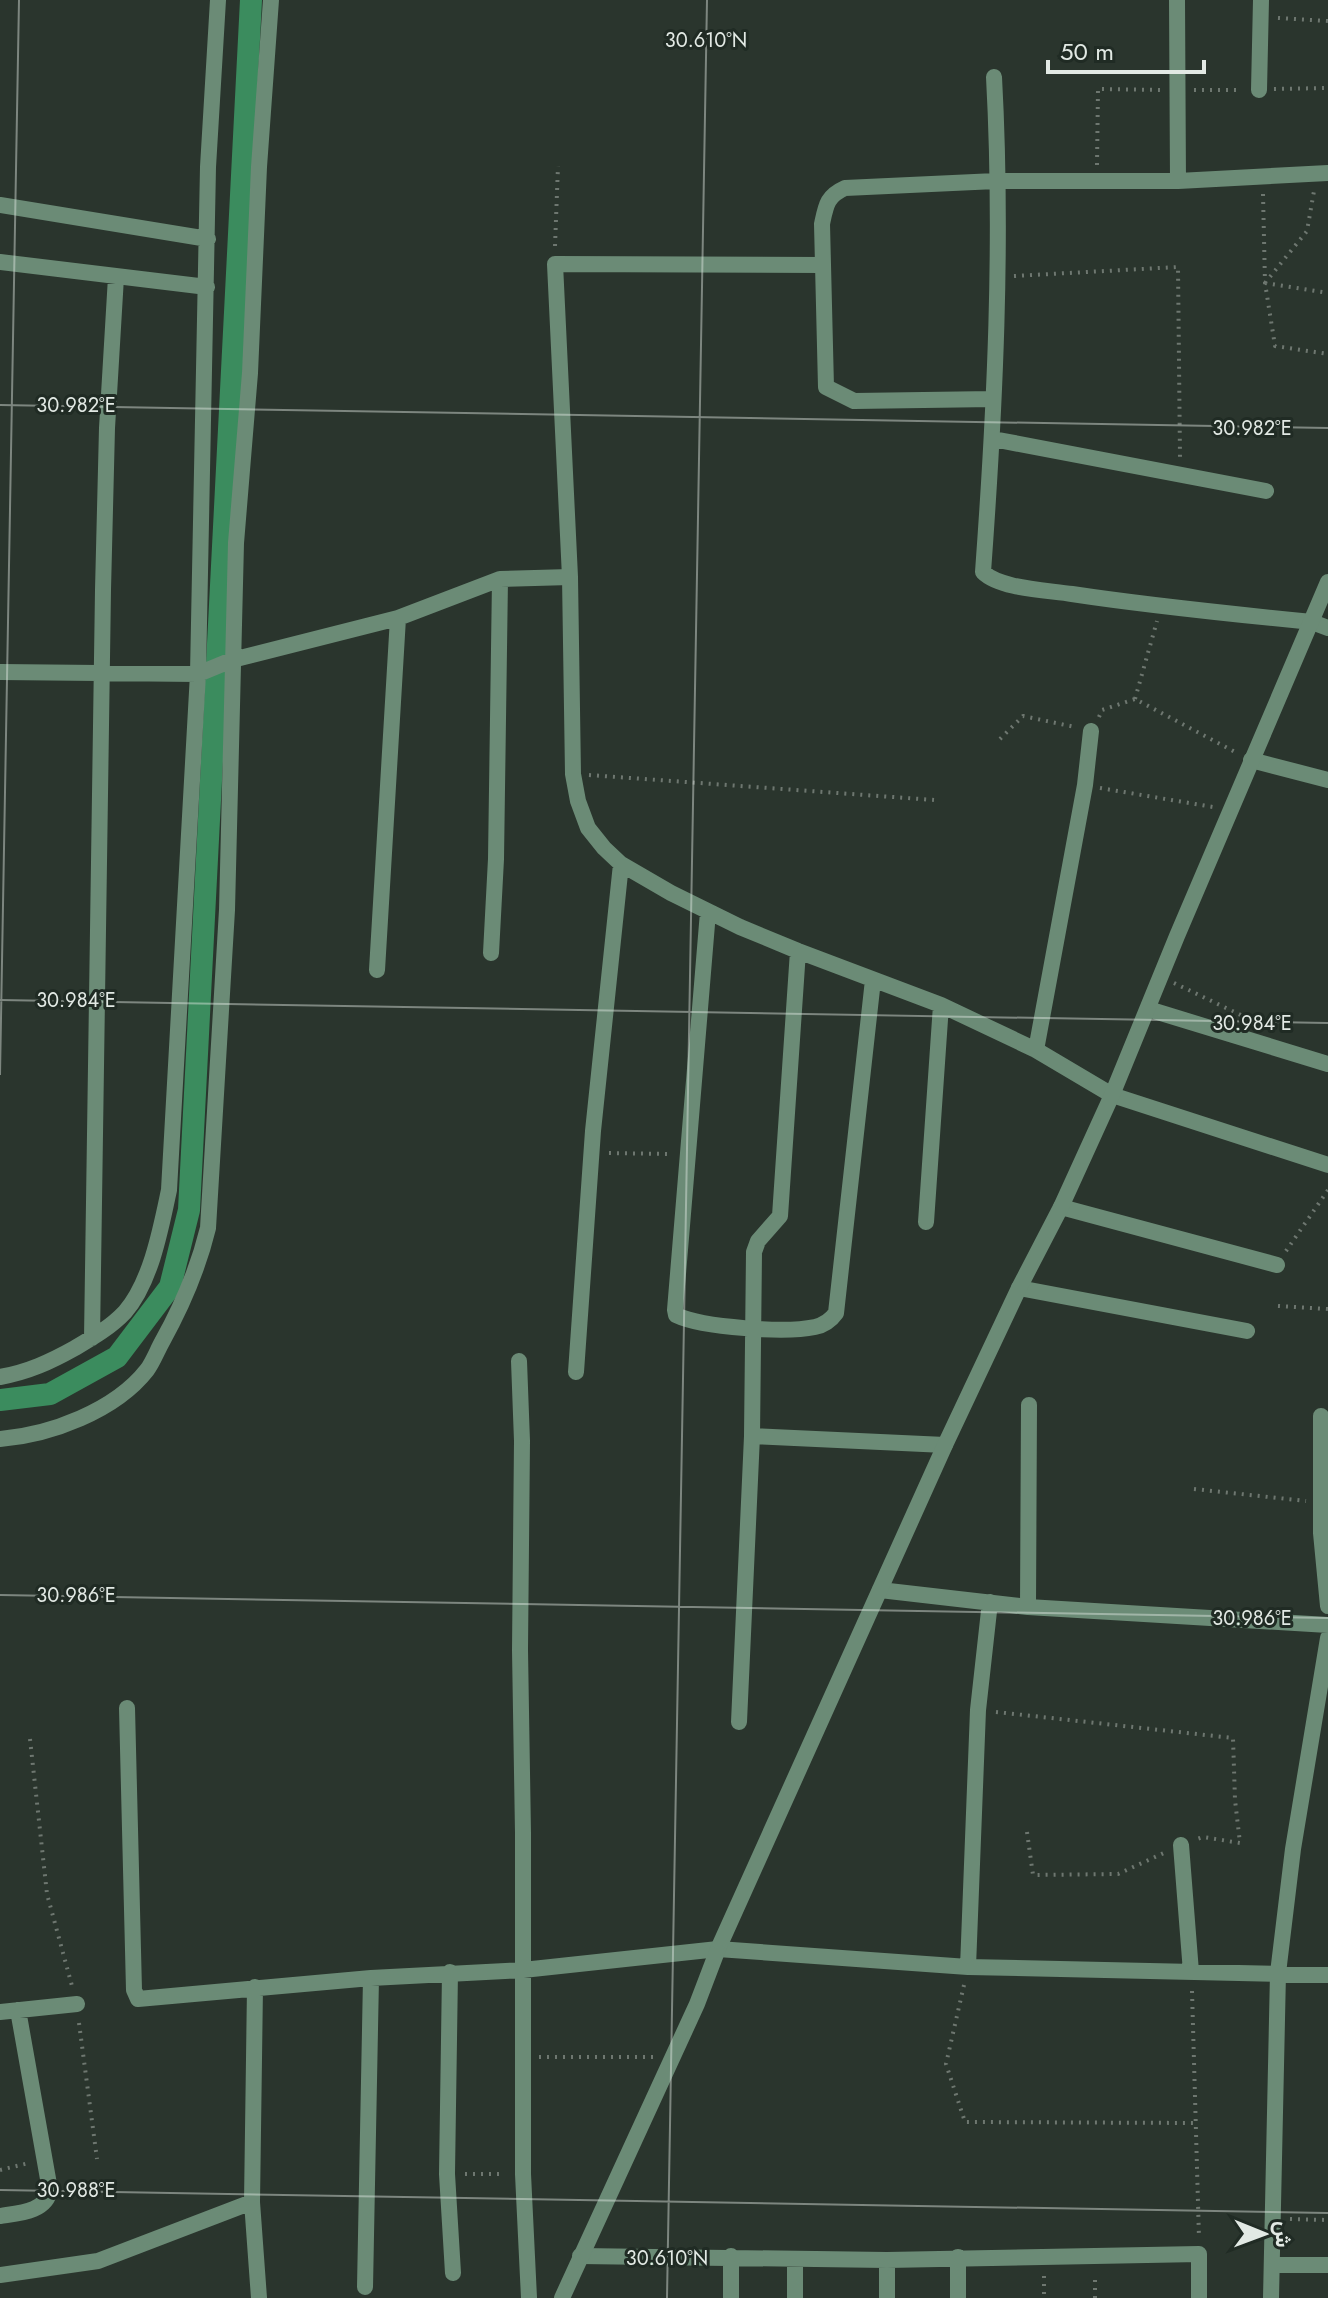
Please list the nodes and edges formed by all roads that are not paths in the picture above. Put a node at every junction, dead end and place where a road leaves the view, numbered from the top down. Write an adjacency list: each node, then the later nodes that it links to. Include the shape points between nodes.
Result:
1 (218, 0): 11 (street)
2 (271, 0): 24 (street)
3 (1177, 0): 9 (street)
4 (1260, 8): 6 (street)
5 (994, 77): 8 (street)
6 (1259, 90)
7 (1323, 173): 9 (street)
8 (996, 181): 9 (street); 13 (street, via 845,188 833,193 822,224); 16 (street)
9 (1178, 181)
10 (0, 205): 11 (street)
11 (208, 239): 15 (street)
12 (0, 262): 14 (street)
13 (822, 265): 16 (street, via 826,387 854,401); 19 (street, via 555,264)
14 (116, 277): 15 (street); 27 (street, via 107,428)
15 (207, 287): 26 (street)
16 (993, 399): 17 (street)
17 (993, 439): 18 (street); 23 (street, via 983,572 988,578 1161,607)
18 (1266, 491)
19 (570, 577): 20 (street); 31 (street, via 573,774 588,828)
20 (500, 579): 22 (street); 34 (street)
21 (1328, 582): 23 (street)
22 (398, 618): 24 (street); 35 (street)
23 (1320, 625): 29 (street)
24 (232, 660): 26 (street); 56 (street, via 227,910 208,1228 200,1260 147,1370 107,1406 67,1423)
25 (0, 672): 27 (street)
26 (198, 674): 27 (street); 49 (street, via 169,1190 139,1289 126,1311)
27 (103, 675): 49 (street)
28 (1091, 731): 39 (street)
29 (1251, 760): 30 (street); 38 (street)
30 (1328, 780)
31 (621, 864): 32 (street); 51 (street)
32 (708, 912): 33 (street); 47 (street, via 676,1315 716,1326)
33 (798, 951): 36 (street); 47 (street, via 782,1204 776,1223 755,1246)
34 (491, 953)
35 (377, 970)
36 (873, 980): 37 (street); 47 (street, via 839,1307 831,1320 814,1328)
37 (941, 1005): 39 (street); 44 (street)
38 (1148, 1009): 40 (street); 41 (street)
39 (1036, 1050): 41 (street)
40 (1328, 1064)
41 (1112, 1095): 42 (street); 43 (street)
42 (1328, 1165)
43 (1061, 1207): 45 (street); 46 (street)
44 (926, 1222)
45 (1277, 1265)
46 (1019, 1288): 48 (street); 57 (street)
47 (753, 1328): 55 (street)
48 (1247, 1331)
49 (92, 1338): 52 (street, via 44,1365)
50 (519, 1361): 70 (street)
51 (576, 1372)
52 (0, 1377)
53 (1029, 1405): 62 (street)
54 (1321, 1416): 58 (street)
55 (752, 1436): 57 (street); 66 (street)
56 (0, 1439)
57 (945, 1445): 59 (street)
58 (1324, 1533): 60 (street)
59 (880, 1590): 61 (street); 68 (street)
60 (1327, 1596)
61 (990, 1602): 62 (street); 69 (street, via 978,1710)
62 (1028, 1607): 63 (street)
63 (1328, 1625)
64 (1328, 1638): 73 (street)
65 (127, 1708): 76 (street, via 136,1997)
66 (739, 1722)
67 (1181, 1845): 72 (street)
68 (718, 1949): 69 (street); 70 (street); 82 (street)
69 (968, 1967): 72 (street)
70 (523, 1970): 71 (street); 93 (street)
71 (450, 1972): 75 (street); 89 (street, via 447,2174)
72 (1191, 1972): 73 (street)
73 (1278, 1973): 74 (street); 87 (street)
74 (1328, 1975)
75 (371, 1978): 76 (street); 91 (street)
76 (255, 1987): 80 (street)
77 (77, 2004): 78 (street)
78 (18, 2010): 79 (street); 81 (street, via 50,2190 48,2200 30,2211)
79 (0, 2012)
80 (252, 2202): 90 (street, via 98,2261); 92 (street)
81 (0, 2216)
82 (580, 2256): 83 (street); 94 (street)
83 (731, 2256): 85 (street); 95 (street)
84 (958, 2257): 86 (street); 98 (street); 99 (street, via 1199,2254)
85 (795, 2259): 86 (street); 96 (street)
86 (887, 2260): 97 (street)
87 (1272, 2265): 88 (street); 100 (street)
88 (1328, 2265)
89 (453, 2273)
90 (0, 2275)
91 (365, 2287)
92 (259, 2298)
93 (529, 2298)
94 (562, 2298)
95 (731, 2298)
96 (795, 2298)
97 (887, 2298)
98 (958, 2298)
99 (1199, 2298)
100 (1271, 2298)

